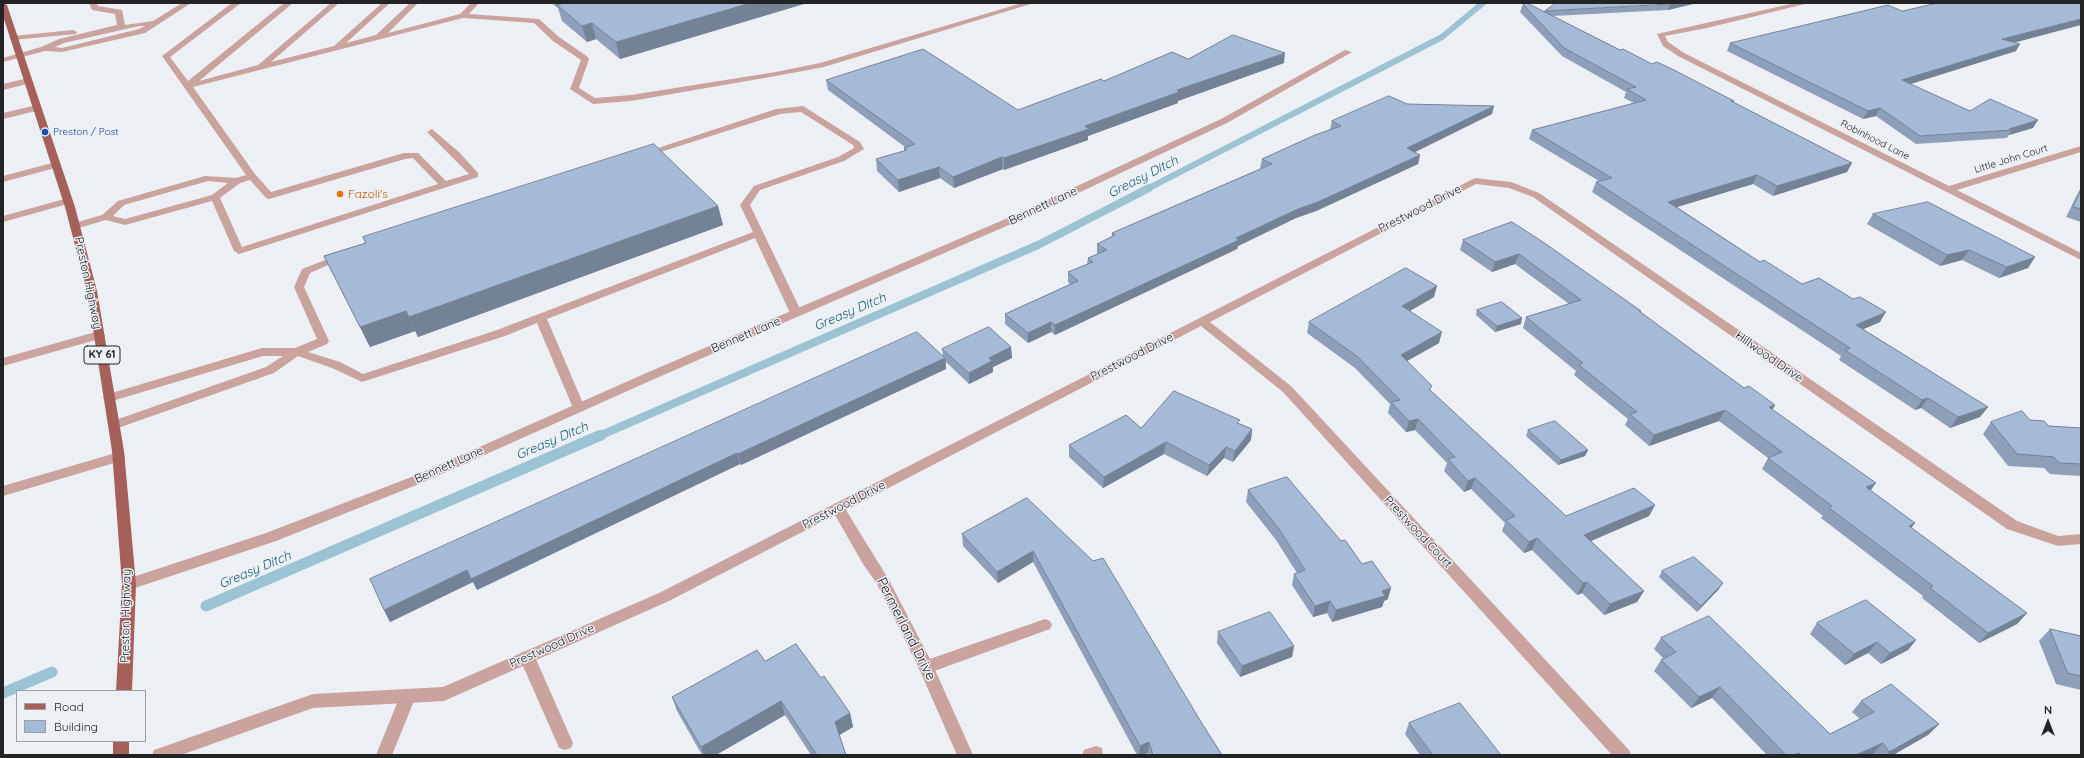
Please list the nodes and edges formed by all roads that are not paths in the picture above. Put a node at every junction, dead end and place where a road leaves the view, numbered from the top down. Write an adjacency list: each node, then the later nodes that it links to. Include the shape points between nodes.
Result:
1 (92, 3): 14 (street, via 95,8 119,12)
2 (187, 3): 13 (street)
3 (236, 3): 24 (street, via 166,56)
4 (289, 3): 24 (street)
5 (336, 3): 22 (street)
6 (386, 3): 17 (street)
7 (414, 3): 15 (street)
8 (475, 3): 12 (street)
9 (1030, 3): 12 (street, via 821,65 631,98 593,101 574,90 585,59 536,22)
10 (1805, 3): 37 (street, Robinhood Lane, via 1661,34 1669,47 1698,63)
11 (3, 5): 16 (main road, Preston Highway / KY 61)
12 (463, 16): 15 (street)
13 (155, 22): 14 (street); 18 (street, via 142,31 70,48)
14 (121, 27): 16 (street); 18 (street, via 62,41)
15 (379, 37): 17 (street)
16 (14, 38): 20 (main road, Preston Highway / KY 61)
17 (335, 48): 22 (street)
18 (44, 49): 20 (street)
19 (1348, 52): 46 (street, Bennett Lane, via 1224,121 1158,153 1021,216)
20 (20, 55): 21 (street); 23 (main road, Preston Highway / KY 61)
21 (3, 60)
22 (260, 68): 24 (street)
23 (28, 81): 25 (street); 26 (main road, Preston Highway / KY 61)
24 (188, 86): 32 (street)
25 (3, 87)
26 (37, 108): 27 (street); 31 (main road, Preston Highway / KY 61)
27 (3, 116)
28 (432, 132): 36 (street, via 475,175)
29 (2081, 149): 37 (street, Little John Court)
30 (638, 156): 43 (street, via 779,111 803,109 857,144 859,149 841,159 757,188 745,205)
31 (56, 165): 33 (street); 39 (main road, Preston Highway / KY 61)
32 (252, 176): 34 (street); 36 (street, via 269,196 393,158 415,155)
33 (3, 178)
34 (237, 180): 38 (street); 40 (street, via 208,178 121,203)
35 (1501, 182): 48 (street, Prestwood Drive, via 1475,180); 58 (street, Hillwood Drive, via 1523,188 1536,195 2012,524 2058,541)
36 (444, 185): 38 (street, via 239,251)
37 (1948, 190): 45 (street, Robinhood Lane)
38 (215, 197): 40 (street, via 125,222)
39 (68, 201): 41 (street); 42 (main road, Preston Highway / KY 61)
40 (106, 217): 42 (street)
41 (3, 219)
42 (75, 226): 49 (main road, Preston Highway / KY 61, via 92,291)
43 (759, 233): 46 (street); 47 (street)
44 (355, 252): 50 (street, via 306,271 299,287 322,341)
45 (2081, 257)
46 (796, 313): 53 (street, Bennett Lane)
47 (540, 317): 50 (street, via 362,378); 53 (street)
48 (1202, 321): 57 (street, Prestwood Drive); 71 (street, Prestwood Court, via 1286,389)
49 (99, 334): 51 (street); 52 (main road, Preston Highway / KY 61)
50 (297, 352): 52 (street, via 262,352); 54 (street, via 270,370)
51 (3, 362)
52 (109, 398): 54 (main road, Preston Highway / KY 61)
53 (580, 408): 59 (street, Bennett Lane, via 419,479 286,531)
54 (114, 426): 55 (main road, Preston Highway / KY 61)
55 (118, 457): 56 (street); 59 (main road, Preston Highway / KY 61)
56 (3, 491)
57 (838, 508): 61 (street, Prestwood Drive, via 664,597); 62 (street, Permerland Drive, via 882,580)
58 (2081, 539)
59 (129, 584): 63 (main road, Preston Highway / KY 61)
60 (1045, 626): 62 (street)
61 (527, 657): 64 (street, Prestwood Drive, via 444,694); 66 (street)
62 (926, 667): 70 (street, Permerland Drive)
63 (124, 690)
64 (408, 696): 68 (street, Prestwood Drive, via 313,701); 69 (street)
65 (121, 742): 67 (main road)
66 (564, 743)
67 (121, 755)
68 (160, 755)
69 (384, 755)
70 (965, 755)
71 (1623, 755)

